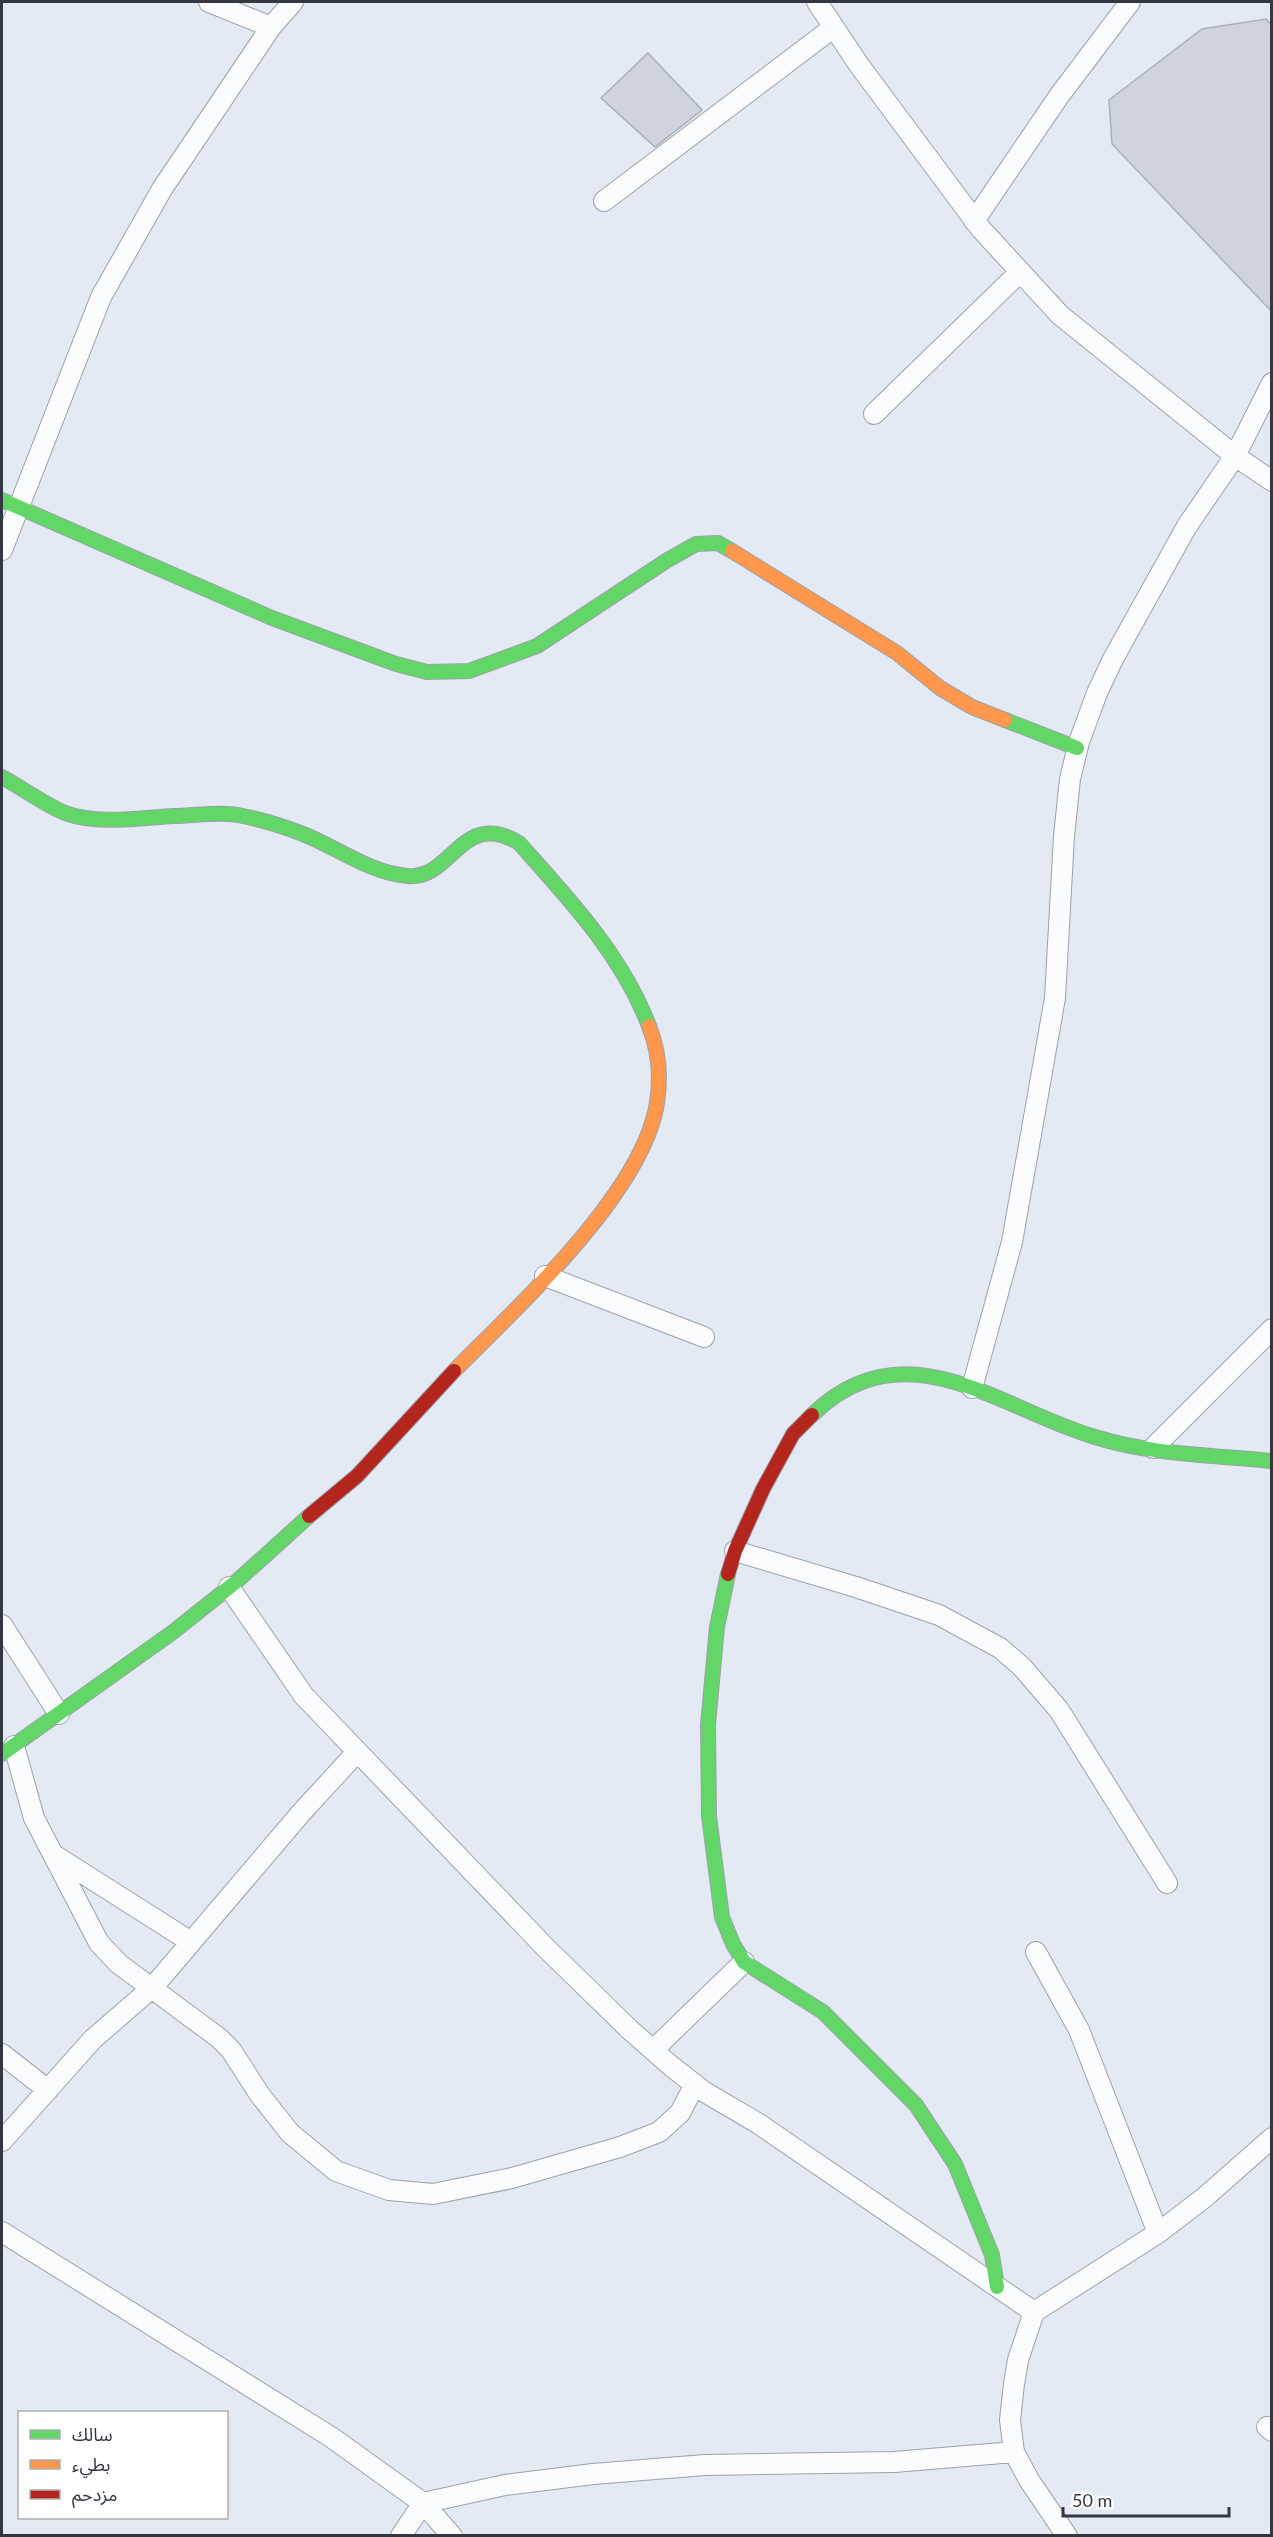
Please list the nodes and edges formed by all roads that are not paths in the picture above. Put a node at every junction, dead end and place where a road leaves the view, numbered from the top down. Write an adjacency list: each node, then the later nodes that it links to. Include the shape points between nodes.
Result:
1 (209, 2): 5 (street)
2 (293, 2): 5 (street)
3 (817, 2): 6 (street)
4 (1130, 2): 8 (street, via 1059,96)
5 (271, 27): 14 (street, via 162,189 101,297)
6 (834, 27): 7 (street); 8 (street)
7 (604, 201)
8 (974, 221): 9 (street)
9 (1020, 272): 11 (street); 12 (street, via 1060,315)
10 (1272, 383): 12 (street)
11 (874, 414)
12 (1235, 456): 13 (street); 16 (street, via 1187,526 1113,659)
13 (1272, 481)
14 (9, 503): 15 (street); 16 (street, via 272,618 427,672 469,671 537,646 666,561 696,544 718,543 897,653 940,688 972,707)
15 (2, 550)
16 (1077, 748): 21 (street, via 1064,836 1052,1021 1012,1242)
17 (2, 777): 18 (street, via 66,813 102,819 235,814 303,834 361,862 403,876 427,873 474,836 497,833 519,843 590,926 628,978 647,1017 659,1066 658,1100 647,1142 638,1159)
18 (546, 1276): 20 (street); 25 (street, via 345,1489)
19 (1272, 1329): 22 (street)
20 (704, 1337)
21 (972, 1388): 22 (street, via 1094,1437); 24 (street, via 923,1374 895,1372 866,1379 840,1392 793,1434)
22 (1153, 1448): 23 (street)
23 (1272, 1461)
24 (735, 1551): 31 (street, via 939,1615 1000,1648 1059,1710); 34 (street, via 717,1627 708,1725 709,1816 722,1917)
25 (229, 1587): 27 (street, via 142,1656); 29 (street, via 304,1696)
26 (2, 1625): 27 (street)
27 (59, 1714): 28 (street)
28 (8, 1750): 30 (street, via 34,1818)
29 (357, 1752): 32 (street); 36 (street, via 545,1947)
30 (53, 1854): 32 (street); 35 (street, via 99,1943 119,1964)
31 (1167, 1883)
32 (191, 1942): 35 (street)
33 (1036, 1952): 43 (street, via 1079,2030)
34 (744, 1962): 36 (street); 44 (street, via 823,2012 916,2105 955,2164 989,2246)
35 (153, 1987): 38 (street, via 231,2050 260,2095 297,2140 336,2172 389,2190 433,2194 512,2178 620,2147 659,2132 680,2113); 39 (street, via 93,2039)
36 (653, 2050): 38 (street)
37 (2, 2054): 39 (street)
38 (694, 2084): 44 (street)
39 (48, 2090): 41 (street)
40 (1272, 2138): 43 (street)
41 (2, 2141)
42 (2, 2232): 47 (street, via 331,2437)
43 (1158, 2233): 45 (street)
44 (998, 2287): 45 (street)
45 (1034, 2312): 46 (street, via 1014,2384 1010,2420)
46 (1014, 2452): 47 (street, via 894,2462 705,2465 593,2474 505,2485); 50 (street)
47 (423, 2503): 48 (street); 49 (street)
48 (400, 2535)
49 (452, 2535)
50 (1067, 2535)

